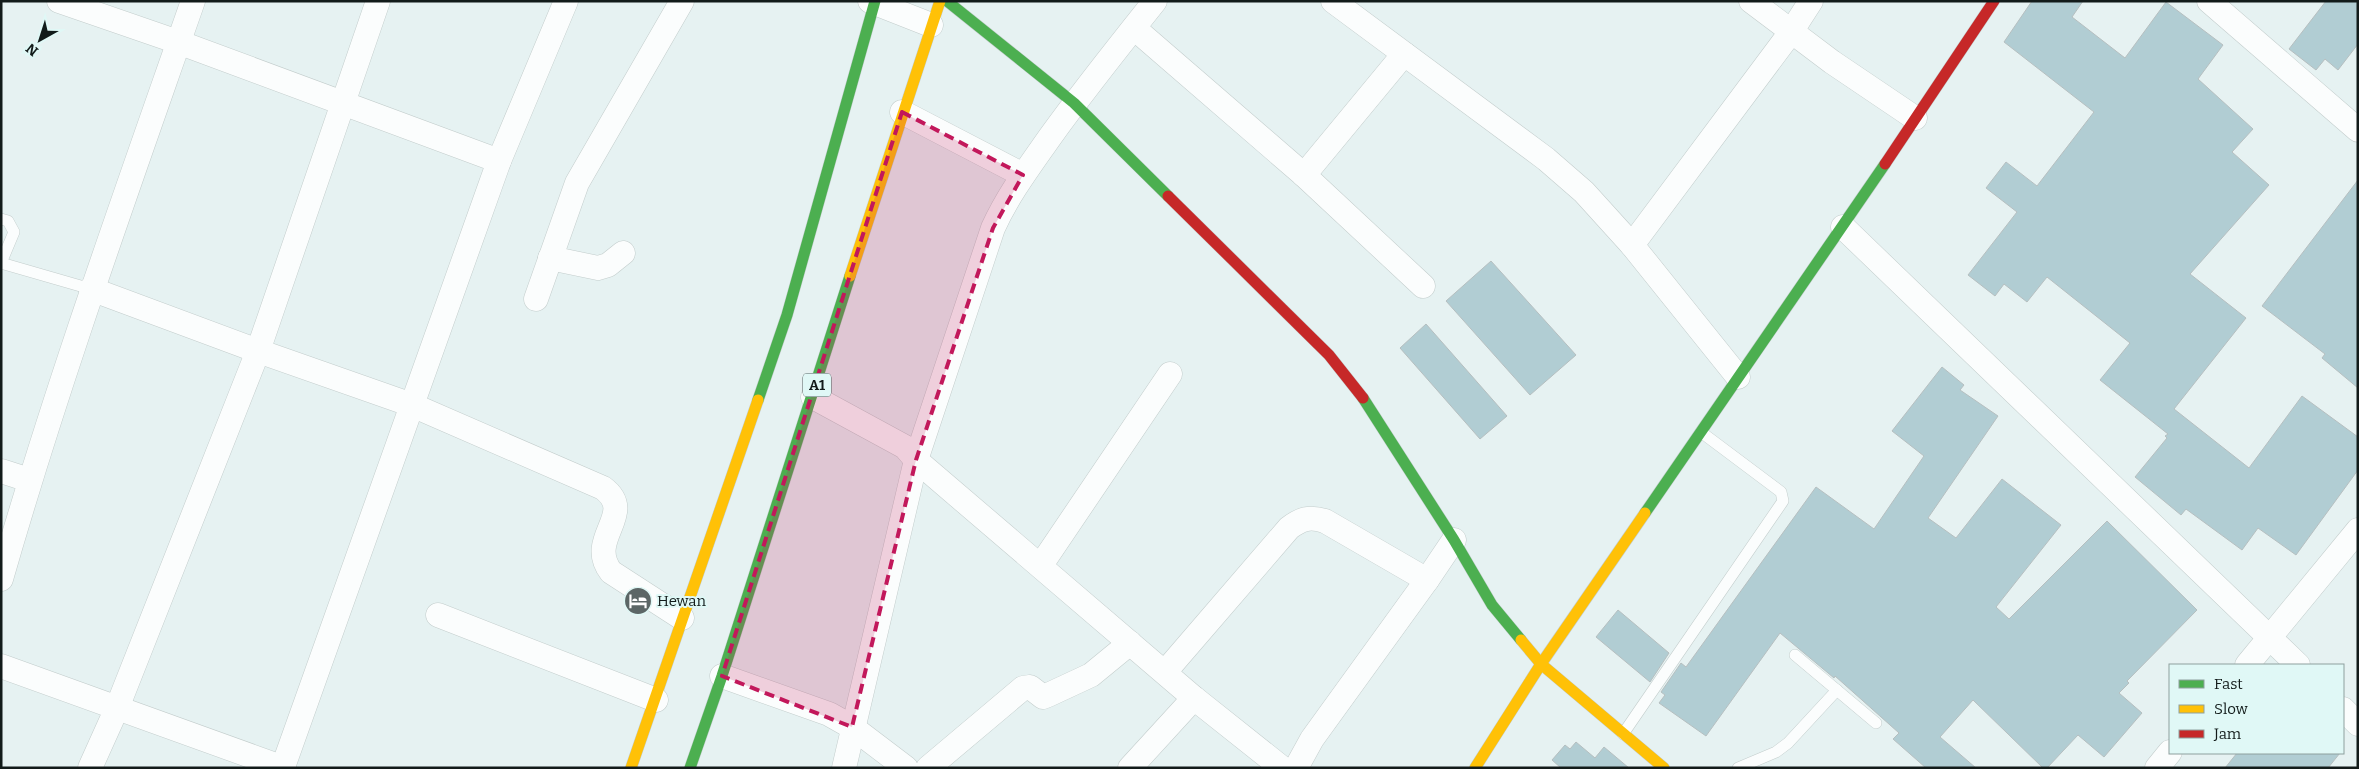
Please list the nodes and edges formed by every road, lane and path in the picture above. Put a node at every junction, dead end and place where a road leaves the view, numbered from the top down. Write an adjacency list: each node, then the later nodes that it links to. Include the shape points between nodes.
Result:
1 (59, 1): 18 (street)
2 (192, 1): 18 (street)
3 (378, 1): 20 (street)
4 (566, 1): 25 (street)
5 (682, 1): 32 (street, via 586,166)
6 (940, 1): 15 (street, A1)
7 (946, 1): 21 (street)
8 (1156, 1): 16 (street)
9 (1333, 1): 19 (street)
10 (1751, 1): 17 (street)
11 (1811, 1): 17 (street)
12 (1994, 1): 23 (street)
13 (2209, 1): 24 (street)
14 (874, 2): 15 (street); 52 (street, via 787,315)
15 (931, 25): 22 (street, A1)
16 (1134, 28): 21 (street); 27 (street)
17 (1791, 32): 23 (street); 30 (street)
18 (178, 42): 20 (street); 35 (street)
19 (1404, 54): 27 (street); 30 (street, via 1546,159 1584,192)
20 (344, 103): 25 (street); 37 (street)
21 (1074, 103): 26 (street); 47 (street, via 1335,361 1358,390)
22 (902, 112): 26 (street); 40 (street, A1)
23 (1915, 118): 29 (street)
24 (2358, 130)
25 (499, 161): 41 (street)
26 (1023, 175): 43 (street, via 992,228)
27 (1304, 175): 34 (street)
28 (1, 219): 33 (lane, via 8,221 14,232)
29 (1843, 227): 39 (street); 53 (street)
30 (1632, 245): 39 (street)
31 (623, 253): 32 (street, via 608,266 598,268)
32 (550, 258): 36 (street)
33 (1, 263): 35 (lane)
34 (1422, 286)
35 (91, 289): 37 (street); 45 (street)
36 (536, 299)
37 (258, 351): 41 (street); 65 (street)
38 (1170, 374): 48 (street)
39 (1738, 377): 42 (street)
40 (813, 397): 43 (street, via 905,447); 61 (street, A1)
41 (412, 405): 52 (street, via 603,488 613,496 617,505 602,551 603,562 611,572); 72 (street)
42 (1700, 431): 56 (street); 70 (lane, via 1781,492 1783,502)
43 (916, 460): 48 (street); 69 (street)
44 (1, 471): 45 (street)
45 (29, 480): 49 (street)
46 (2358, 530): 53 (street)
47 (1454, 540): 50 (street); 56 (street, via 1492,605)
48 (1041, 566): 54 (street)
49 (1, 579)
50 (1427, 580): 60 (street, via 1325,521 1313,517 1300,520 1289,528); 81 (street, via 1312,739)
51 (438, 615): 64 (street)
52 (682, 618): 64 (street)
53 (2270, 638): 57 (street); 58 (street)
54 (1130, 643): 60 (street); 78 (street, via 1084,679 1048,695 1043,697 1030,687 1023,688)
55 (1795, 655): 62 (lane)
56 (1541, 664): 70 (street); 82 (street)
57 (2248, 664)
58 (2297, 664)
59 (1, 666): 65 (street)
60 (1165, 672): 63 (street)
61 (722, 676): 69 (street, via 829,714); 75 (street, A1)
62 (1837, 690): 67 (lane); 84 (lane, via 1788,743 1776,752)
63 (1194, 698): 79 (street); 80 (street)
64 (656, 700): 74 (street)
65 (117, 708): 72 (street); 73 (street)
66 (2344, 710): 68 (street)
67 (1876, 723)
68 (2358, 724)
69 (852, 727): 76 (street); 77 (street)
70 (1624, 734): 83 (street)
71 (2169, 753): 85 (street)
72 (284, 767)
73 (90, 768)
74 (631, 768)
75 (690, 768)
76 (844, 768)
77 (906, 768)
78 (928, 768)
79 (1130, 768)
80 (1282, 768)
81 (1296, 768)
82 (1475, 768)
83 (1664, 768)
84 (1738, 768)
85 (2157, 768)

